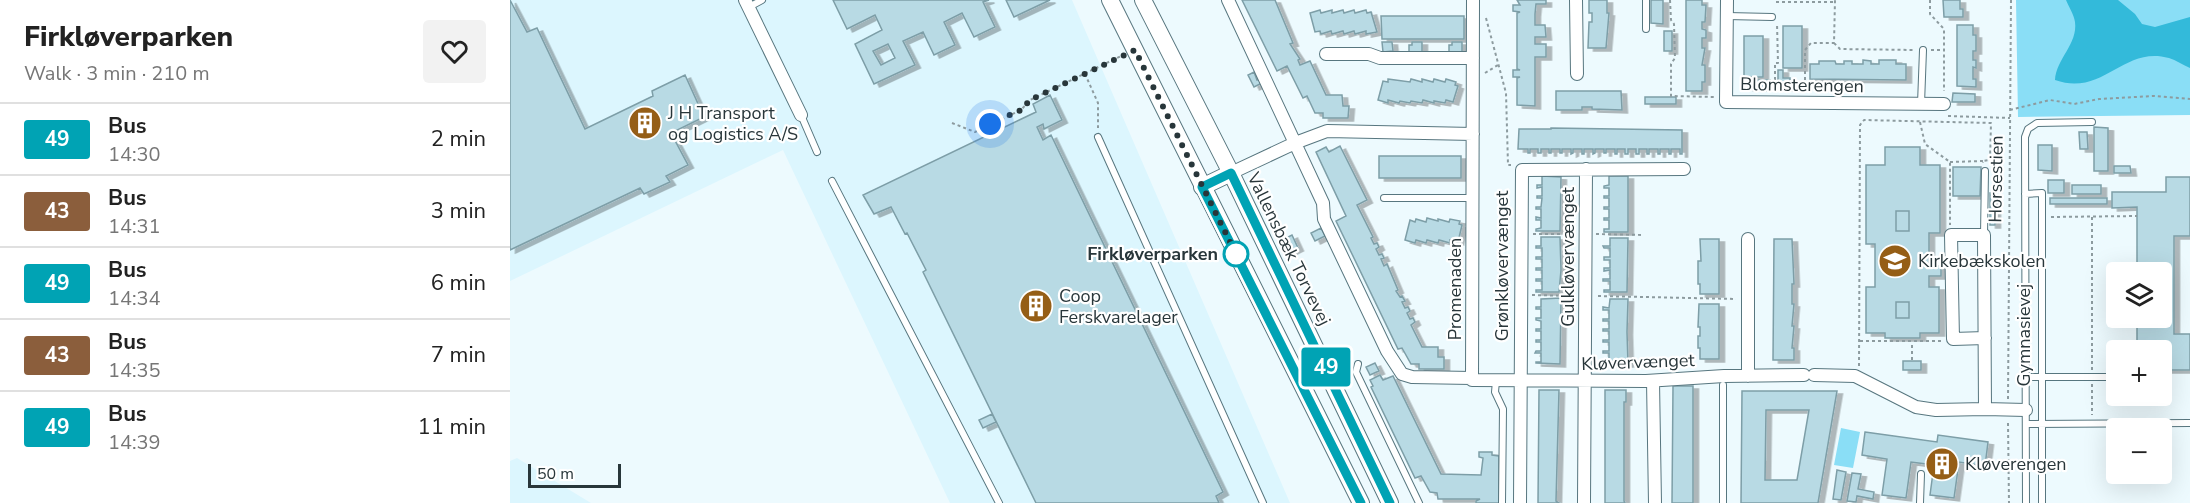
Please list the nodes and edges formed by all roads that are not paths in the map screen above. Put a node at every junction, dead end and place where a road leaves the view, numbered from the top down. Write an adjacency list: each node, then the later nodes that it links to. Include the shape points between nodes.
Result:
1 (762, 0): 9 (lane)
2 (1110, 0): 30 (street)
3 (1143, 0): 28 (street, Vallensbæk Torvevej)
4 (1228, 0): 23 (street)
5 (1473, 0): 15 (street, Promenaden)
6 (1576, 0): 16 (street)
7 (1646, 0): 12 (lane)
8 (1727, 0): 10 (street, Blomsterengen)
9 (747, 4): 19 (street)
10 (1727, 16): 11 (lane); 17 (street, Blomsterengen, via 1726,102)
11 (1774, 17)
12 (1646, 29)
13 (1923, 50): 17 (lane)
14 (1326, 54): 15 (street)
15 (1473, 58): 21 (street, Promenaden)
16 (1577, 74)
17 (1922, 104): 18 (street, Blomsterengen)
18 (1944, 104)
19 (801, 115): 24 (lane)
20 (2092, 122): 31 (lane, via 2037,123 2028,129)
21 (1473, 134): 23 (street, via 1326,131); 33 (street, Promenaden)
22 (1098, 138): 55 (lane)
23 (1295, 143): 28 (street); 43 (street, via 1323,202 1324,219 1387,351 1402,374)
24 (817, 152)
25 (1586, 169): 26 (street, Grønkløvervænget); 45 (street, Grønkløvervænget, via 1522,170); 47 (street, Gulkløvervænget)
26 (1684, 169)
27 (1985, 171): 34 (lane)
28 (1231, 173): 30 (street, Vallensbæk Torvevej); 57 (street, Vallensbæk Torvevej)
29 (832, 181): 54 (lane)
30 (1202, 187): 56 (street)
31 (2025, 194): 40 (lane, Gymnasievej); 41 (lane, Gymnasievej, via 2042,193)
32 (1384, 198): 33 (lane)
33 (1473, 198): 43 (street, Promenaden)
34 (1984, 235): 36 (street); 36 (street, via 1951,235 1953,339)
35 (1748, 239): 39 (street)
36 (1985, 339): 49 (street)
37 (1358, 364): 58 (lane, via 1356,372)
38 (1809, 375): 39 (street, Kløvervænget); 49 (street, Gymnasievej, via 1855,376 1916,407)
39 (1748, 376): 46 (street, Kløvervænget)
40 (2026, 377): 41 (lane); 50 (lane, Gymnasievej)
41 (2042, 377): 42 (lane); 51 (lane, Gymnasievej)
42 (2106, 377)
43 (1472, 379): 44 (street, Kløvervænget)
44 (1496, 380): 45 (street, Kløvervænget); 59 (lane, via 1495,392 1503,409)
45 (1520, 381): 47 (street, Kløvervænget); 60 (street, Grønkløvervænget)
46 (1653, 381): 47 (street, Kløvervænget); 62 (street)
47 (1585, 382): 61 (street, Gulkløvervænget)
48 (1723, 385): 63 (lane)
49 (1985, 410): 50 (street, Gymnasievej, via 2008,410)
50 (2026, 417): 51 (lane, Gymnasievej); 65 (lane, Gymnasievej)
51 (2043, 423): 52 (lane, Gymnasievej); 66 (lane, Gymnasievej)
52 (2190, 423)
53 (1921, 474): 64 (lane)
54 (999, 503)
55 (1263, 503)
56 (1361, 503)
57 (1390, 503)
58 (1419, 503)
59 (1502, 503)
60 (1520, 503)
61 (1584, 503)
62 (1655, 503)
63 (1723, 503)
64 (1920, 503)
65 (2026, 503)
66 (2042, 503)

